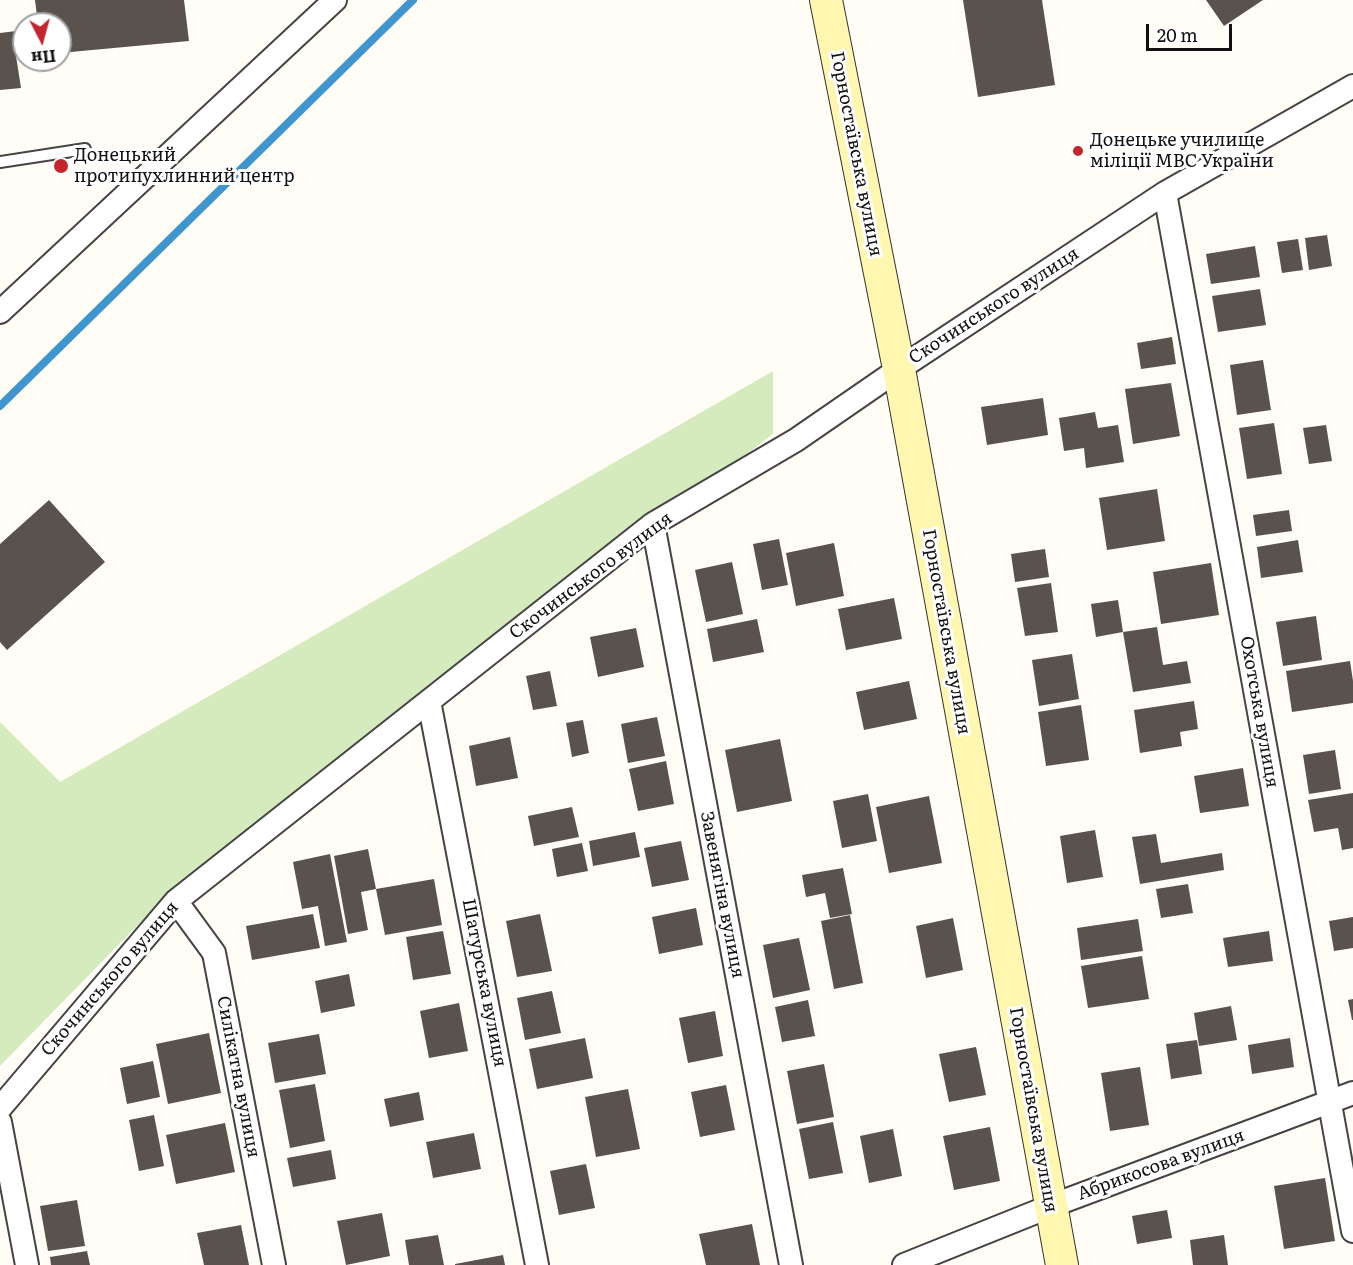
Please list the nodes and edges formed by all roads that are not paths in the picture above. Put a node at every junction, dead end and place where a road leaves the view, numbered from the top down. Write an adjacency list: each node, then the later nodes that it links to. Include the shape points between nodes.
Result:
1 (335, 0): 7 (street)
2 (826, 0): 8 (main road, Горностаївська вулиця)
3 (1353, 86): 6 (street, Скочинського вулиця)
4 (85, 149): 5 (lane)
5 (0, 162)
6 (1165, 193): 8 (street, Скочинського вулиця); 13 (street, Охотська вулиця)
7 (0, 312)
8 (898, 369): 9 (street, Скочинського вулиця, via 796,440); 16 (main road, Горностаївська вулиця)
9 (653, 524): 10 (street, Скочинського вулиця); 21 (street, Завенягіна вулиця)
10 (429, 701): 11 (street, Скочинського вулиця); 20 (street, Шатурська вулиця)
11 (176, 900): 14 (street, Скочинського вулиця); 19 (street, Силікатна вулиця, via 214,953)
12 (1353, 1094): 13 (street, Абрикосова вулиця)
13 (1330, 1103): 16 (street, Абрикосова вулиця); 17 (street, Охотська вулиця)
14 (0, 1108)
15 (0, 1122): 18 (street)
16 (1051, 1206): 22 (street, Абрикосова вулиця); 23 (main road, Горностаївська вулиця)
17 (1353, 1231)
18 (27, 1265)
19 (274, 1265)
20 (537, 1265)
21 (790, 1265)
22 (904, 1265)
23 (1062, 1265)

